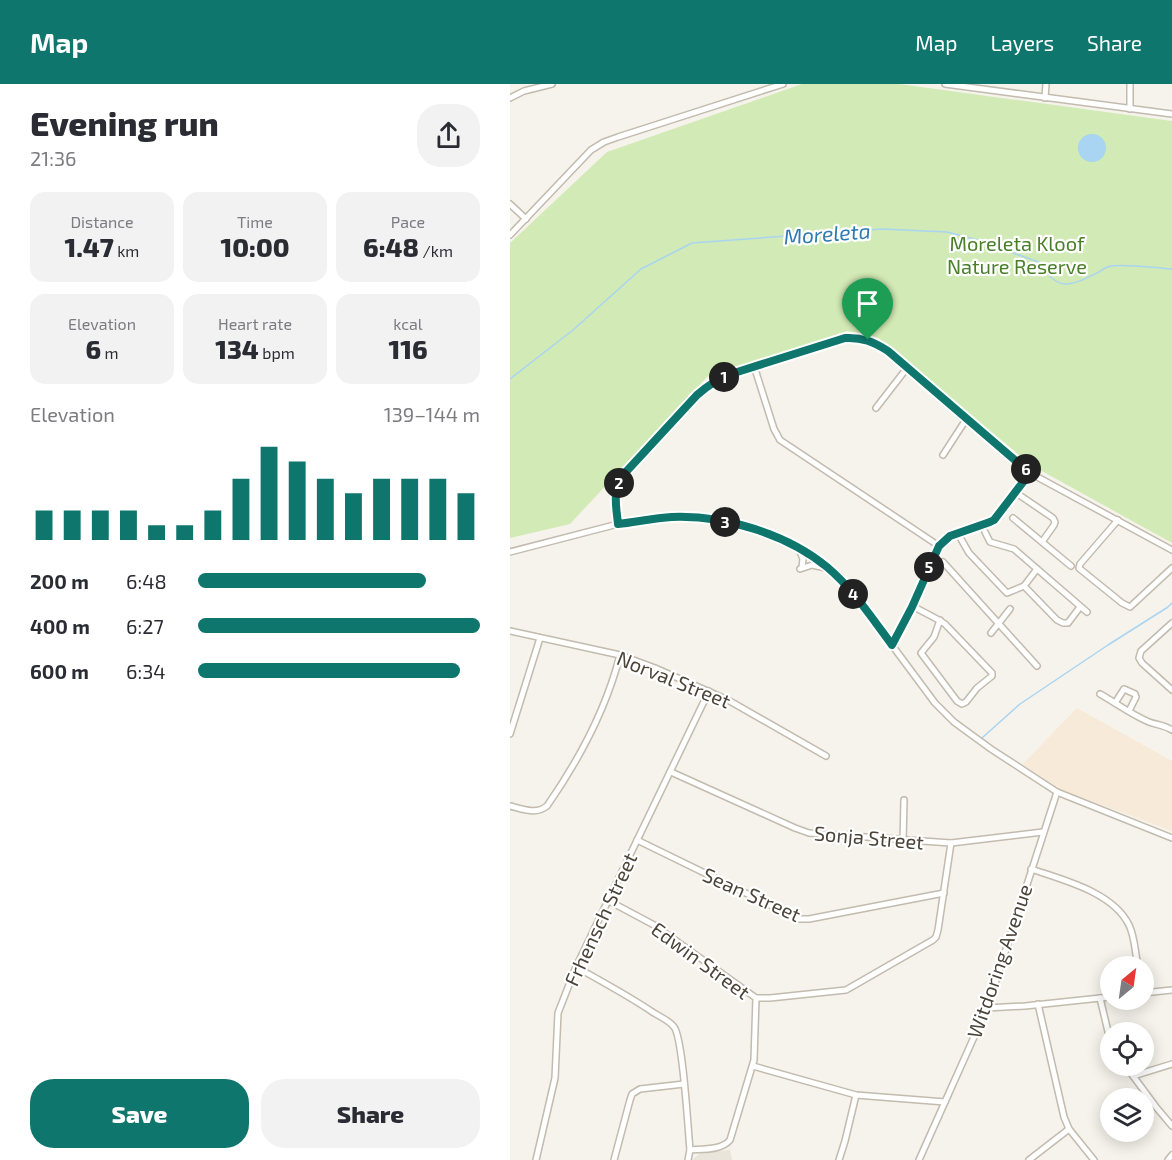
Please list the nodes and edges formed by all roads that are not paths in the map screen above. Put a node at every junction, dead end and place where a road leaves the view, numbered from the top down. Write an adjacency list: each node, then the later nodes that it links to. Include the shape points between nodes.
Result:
1 (552, 84): 6 (street)
2 (783, 84): 11 (street, via 597,146)
3 (945, 84): 7 (street)
4 (1046, 84): 7 (street)
5 (1130, 84): 8 (street)
6 (510, 98)
7 (1045, 98): 8 (street)
8 (1130, 109): 9 (street)
9 (1172, 114)
10 (510, 204): 11 (street)
11 (525, 219): 12 (street)
12 (510, 235)
13 (754, 366): 14 (street, via 838,340 860,338 877,344); 22 (street, via 720,378 704,389 624,474 616,491); 26 (street, via 780,440)
14 (908, 368): 15 (street); 16 (street)
15 (876, 408)
16 (967, 418): 17 (street); 18 (street)
17 (943, 455)
18 (1030, 473): 19 (street); 21 (street)
19 (1015, 492): 25 (street, via 1053,518 1055,522); 26 (street, via 990,522 950,536)
20 (1013, 518): 25 (street)
21 (1118, 520): 28 (street); 33 (street, via 1080,564 1080,569 1130,607)
22 (618, 524): 27 (street, via 694,518 752,528); 29 (street)
23 (985, 532): 34 (street, via 990,542 1014,549)
24 (961, 539): 35 (street, via 1007,593)
25 (1042, 542): 31 (street)
26 (939, 546): 46 (street)
27 (798, 547): 32 (street); 32 (street, via 803,559 801,568)
28 (1172, 550)
29 (510, 552)
30 (943, 562): 42 (street)
31 (1071, 566)
32 (828, 568): 46 (street)
33 (1172, 568)
34 (1037, 569): 35 (street); 36 (street)
35 (1024, 586): 36 (street, via 1063,623 1068,623)
36 (1080, 607): 39 (street)
37 (918, 609): 40 (street)
38 (1010, 609): 42 (street)
39 (1087, 612)
40 (940, 620): 40 (street, via 993,673 962,704 921,653 933,639)
41 (1172, 622): 49 (street, via 1141,651 1139,658)
42 (999, 623): 44 (street); 48 (street)
43 (510, 631): 45 (street, Norval Street)
44 (991, 633)
45 (540, 638): 47 (street, Norval Street); 55 (street)
46 (892, 645): 58 (street, via 954,722)
47 (620, 655): 50 (street, Norval Street); 60 (street, via 592,729 547,806 536,812)
48 (1037, 666)
49 (1172, 690)
50 (709, 691): 56 (street, Norval Street); 57 (street, Frhensch Street)
51 (1100, 694): 52 (street)
52 (1115, 703): 53 (street); 53 (street, via 1124,689 1135,694)
53 (1129, 711): 54 (street)
54 (1172, 730)
55 (510, 734)
56 (826, 756)
57 (671, 772): 63 (street, Frhensch Street); 64 (street, Sonja Street, via 804,832)
58 (1057, 792): 61 (street, Witdoring Avenue); 62 (street)
59 (904, 800): 64 (street)
60 (510, 806)
61 (1043, 832): 65 (street, Sonja Street); 66 (street, Witdoring Avenue)
62 (1172, 838)
63 (637, 840): 67 (street, Sean Street, via 799,919); 68 (street, Frhensch Street)
64 (903, 841): 65 (street, Sonja Street)
65 (951, 843): 67 (street)
66 (1031, 869): 69 (street, via 1111,903 1130,926); 76 (street, Witdoring Avenue)
67 (944, 893): 73 (street, via 936,937 853,986 838,991)
68 (609, 901): 70 (street, Frhensch Street); 73 (street, Edwin Street, via 654,925)
69 (1135, 956)
70 (576, 967): 81 (street, via 675,1028); 88 (street, Frhensch Street, via 558,1013 555,1078)
71 (1172, 990): 72 (street)
72 (1154, 992)
73 (756, 998): 78 (street, Edwin Street)
74 (1100, 998): 75 (street)
75 (1038, 1004): 76 (street); 85 (street, via 1060,1105)
76 (987, 1008): 83 (street, Witdoring Avenue)
77 (1172, 1064): 79 (street)
78 (753, 1066): 82 (street); 86 (street, Edwin Street, via 728,1143)
79 (1154, 1070)
80 (1133, 1076): 84 (street)
81 (684, 1084): 86 (street); 89 (street, via 640,1089 632,1094)
82 (856, 1095): 83 (street); 91 (street)
83 (945, 1102): 92 (street, Witdoring Avenue)
84 (1172, 1126)
85 (1070, 1129): 93 (street); 94 (street)
86 (690, 1150): 90 (street)
87 (1172, 1155): 95 (street)
88 (536, 1160)
89 (614, 1160)
90 (688, 1160)
91 (839, 1160)
92 (919, 1160)
93 (1029, 1160)
94 (1094, 1160)
95 (1168, 1160)

